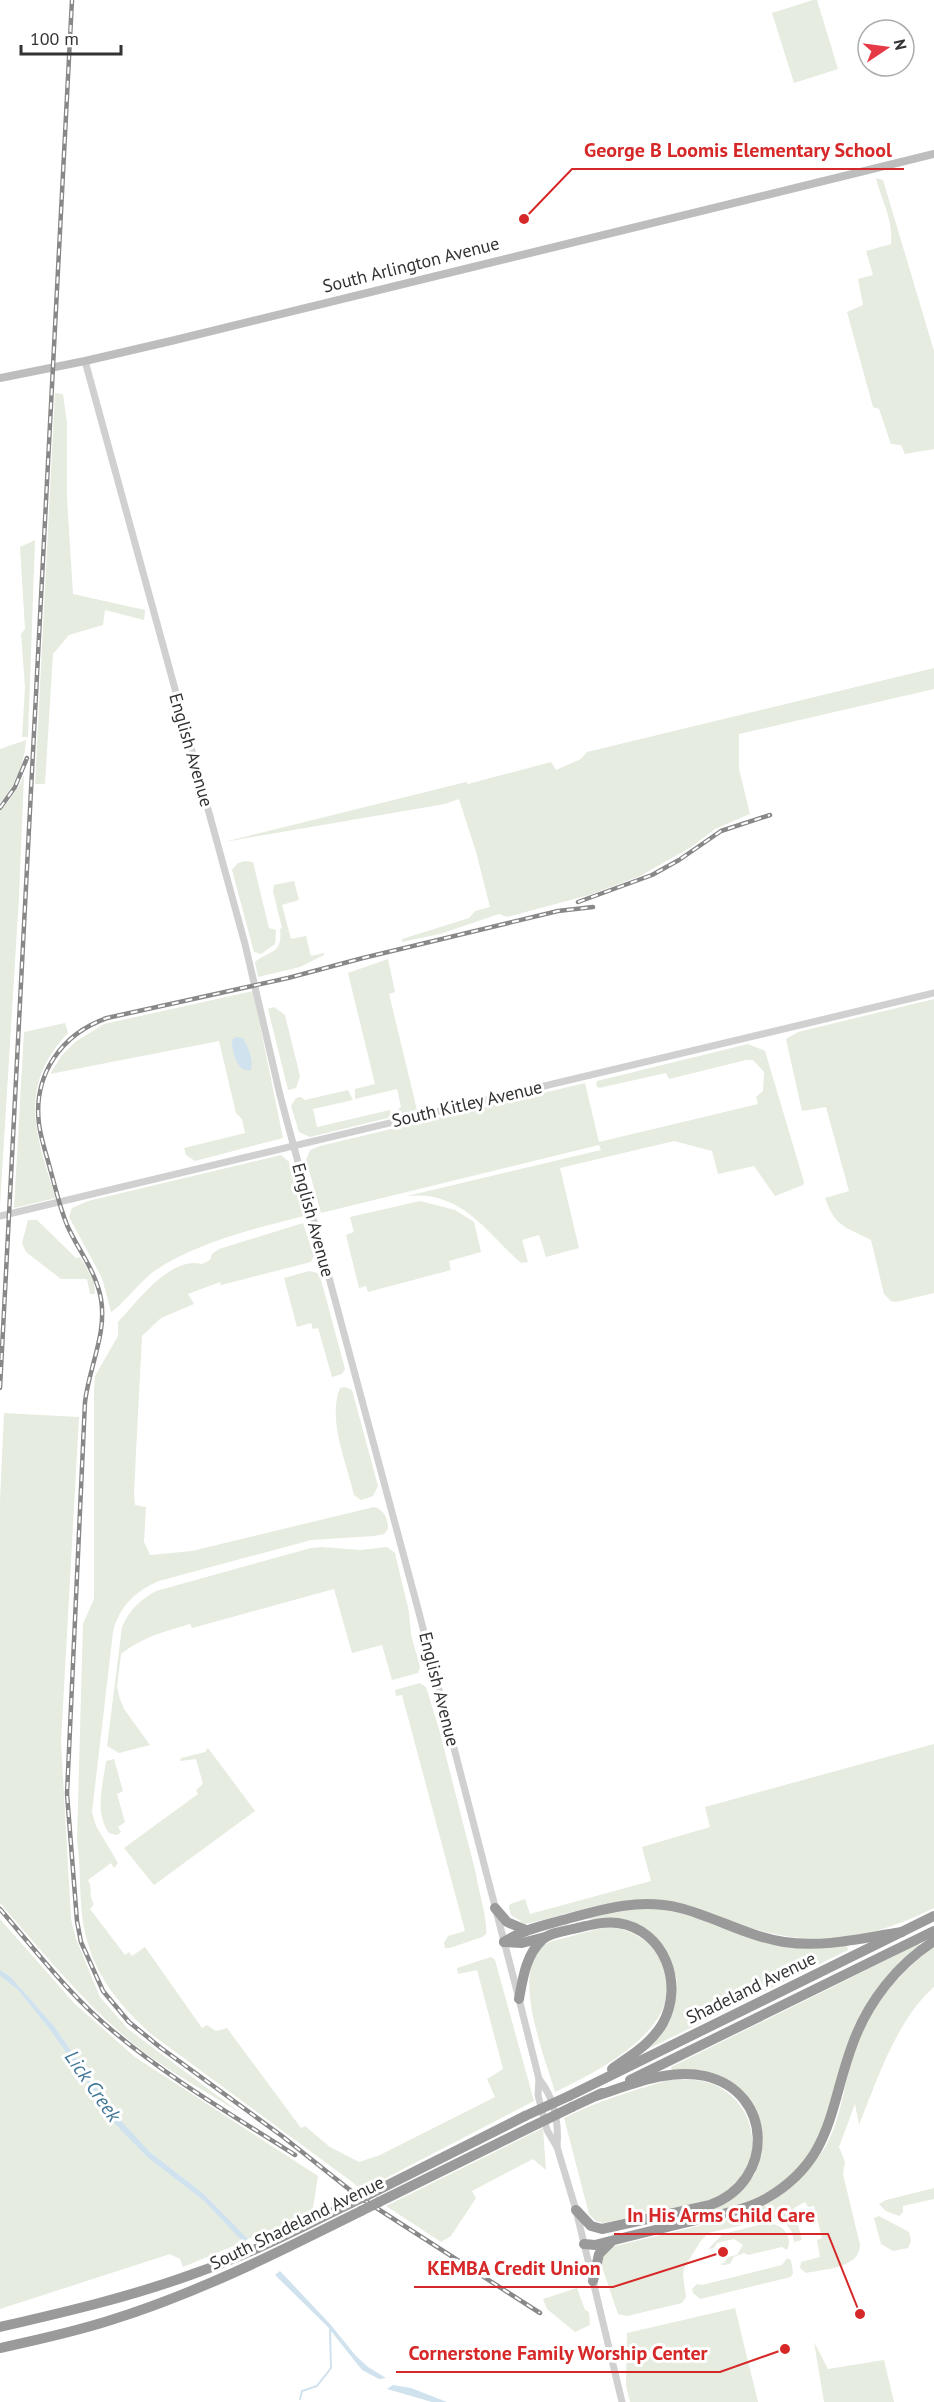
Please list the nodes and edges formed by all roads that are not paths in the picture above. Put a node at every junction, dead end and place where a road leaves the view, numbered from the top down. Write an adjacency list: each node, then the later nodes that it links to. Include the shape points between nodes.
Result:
1 (934, 154): 2 (main road, South Arlington Avenue)
2 (85, 362): 3 (main road, South Arlington Avenue); 5 (street, English Avenue, via 249,958)
3 (0, 378)
4 (934, 993): 5 (street, South Kitley Avenue)
5 (293, 1146): 6 (street, South Kitley Avenue); 7 (street, English Avenue)
6 (0, 1216)
7 (495, 1908): 9 (highway, via 507,1922); 14 (street, English Avenue)
8 (934, 1916): 11 (highway, Shadeland Avenue)
9 (527, 1930): 11 (highway, via 615,1906 648,1903 679,1908 757,1936 796,1943 840,1943); 14 (highway)
10 (934, 1930): 18 (highway, Shadeland Avenue)
11 (902, 1932): 17 (highway, Shadeland Avenue)
12 (547, 1936): 14 (highway, via 522,1943); 15 (highway, via 526,1964); 17 (highway, via 599,1923 629,1926 651,1938 671,1971 671,2004 656,2033)
13 (934, 1941): 22 (highway, via 896,1974 866,2014 852,2045 823,2139 792,2181 738,2210)
14 (504, 1942): 15 (street, English Avenue)
15 (519, 1999): 16 (street, English Avenue)
16 (539, 2079): 19 (street, English Avenue, via 549,2092 558,2126); 19 (street, English Avenue, via 538,2095 547,2130)
17 (583, 2089): 25 (highway, South Shadeland Avenue, bridge, via 250,2251 109,2301)
18 (596, 2096): 21 (highway, via 650,2079 705,2077 729,2087 741,2098 758,2133 752,2169 725,2198 707,2206); 26 (highway, South Shadeland Avenue, bridge, via 246,2268 103,2323)
19 (558, 2146): 20 (street, English Avenue)
20 (576, 2210): 21 (highway, via 593,2228); 23 (street, English Avenue)
21 (610, 2229): 23 (highway)
22 (614, 2240): 23 (highway); 24 (highway, via 599,2254)
23 (584, 2244): 24 (street, English Avenue)
24 (593, 2281): 27 (street, English Avenue)
25 (0, 2328)
26 (0, 2348)
27 (622, 2402)

